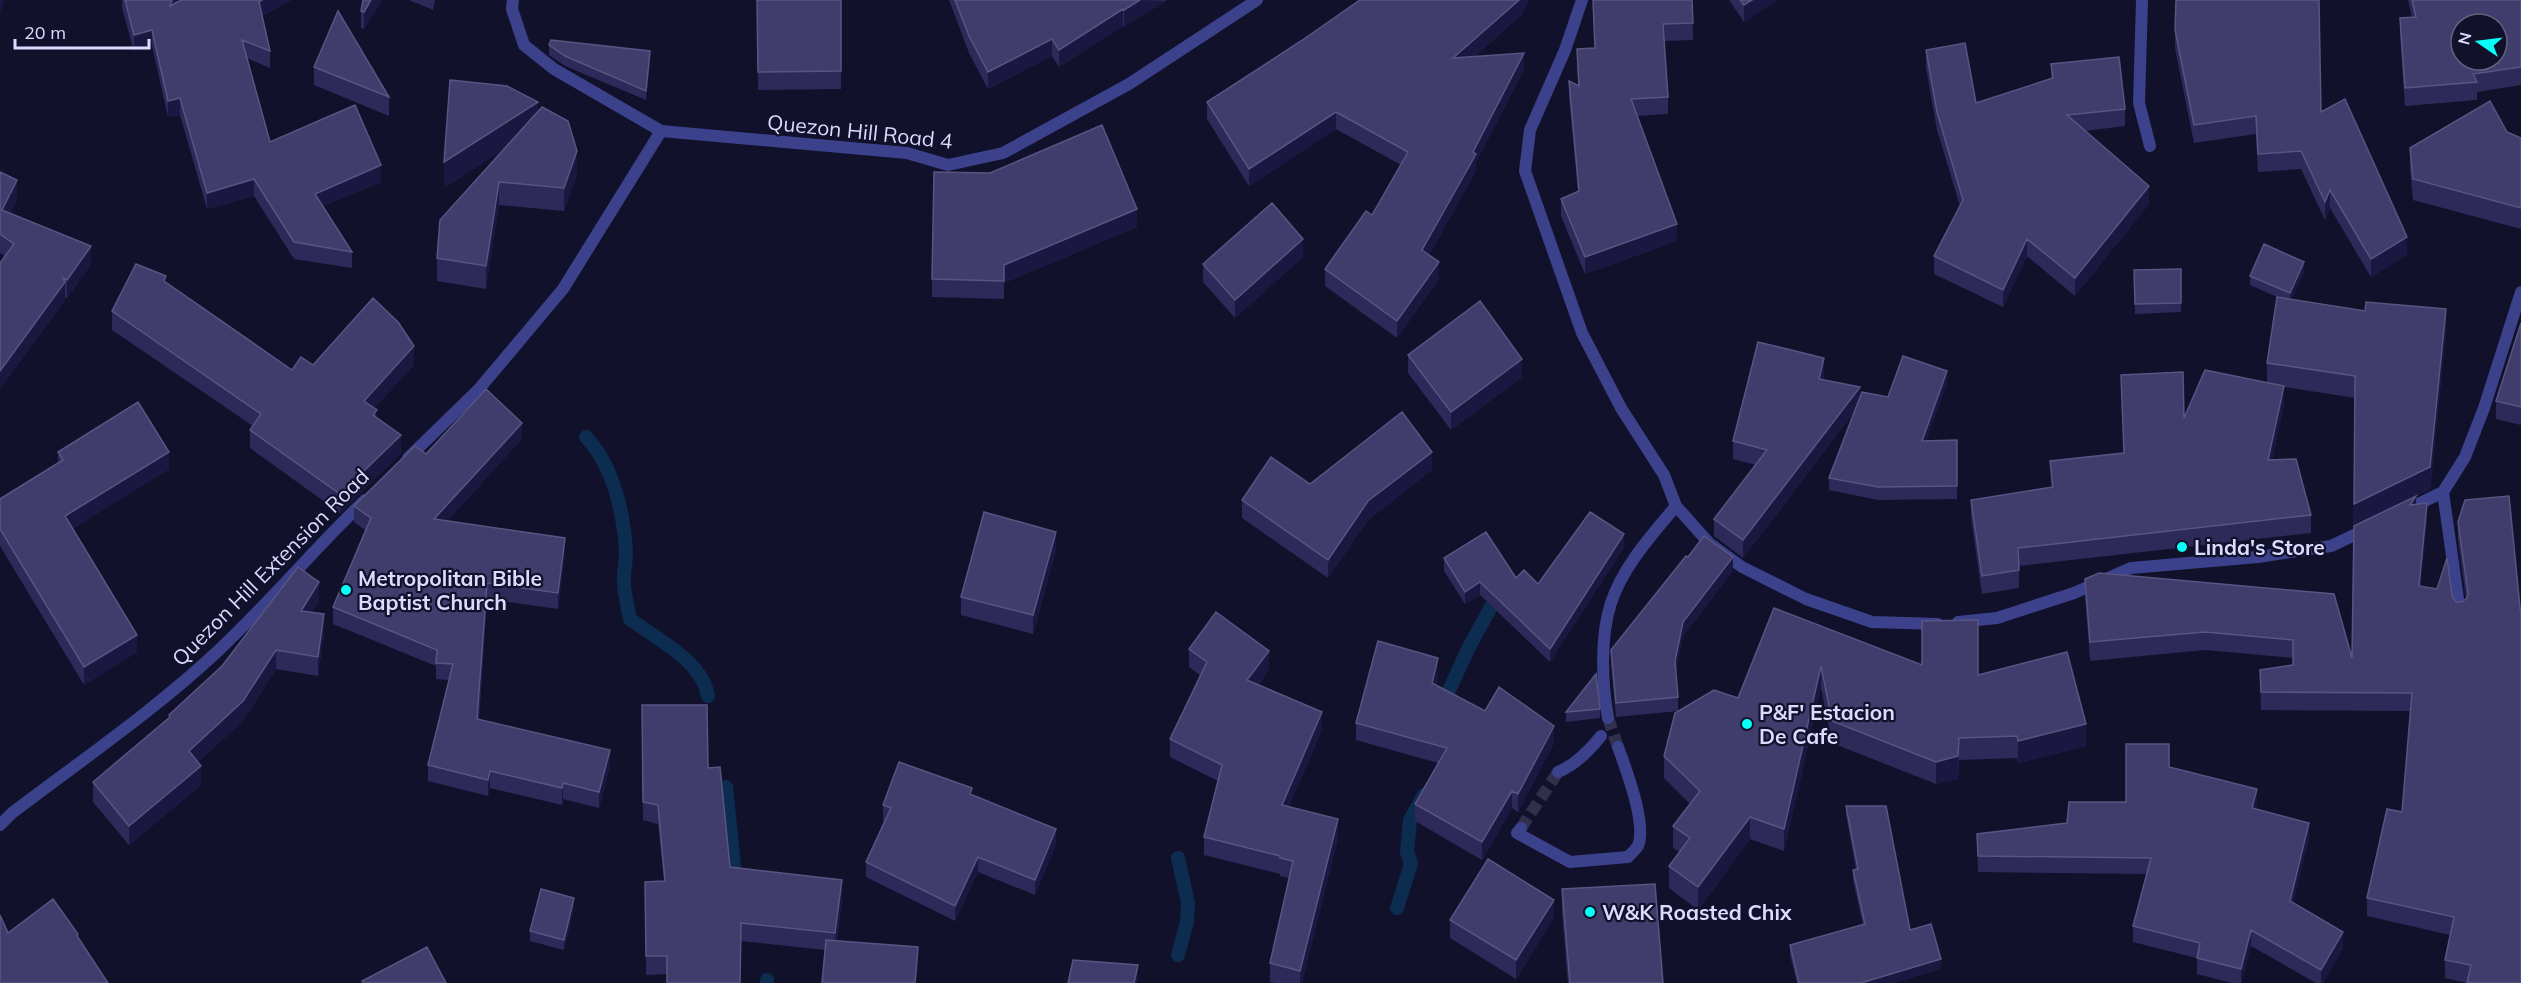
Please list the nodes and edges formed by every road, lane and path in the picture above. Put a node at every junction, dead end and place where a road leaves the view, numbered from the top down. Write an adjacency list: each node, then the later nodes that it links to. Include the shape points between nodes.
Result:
1 (513, 0): 5 (street, Quezon Hill Road 4, via 512,9 524,45 554,69)
2 (1257, 0): 5 (street, Quezon Hill Road 4, via 1108,96 1003,153 959,163 948,165 907,153)
3 (1582, 0): 11 (street, via 1530,130 1525,171 1582,333 1621,408 1664,475)
4 (2142, 0): 6 (street, via 2139,103)
5 (661, 131): 8 (street, Quezon Hill Extension Road, via 562,289 479,388)
6 (2150, 146)
7 (2521, 291): 9 (street, via 2469,447)
8 (395, 470)
9 (2443, 492): 12 (street); 14 (street)
10 (370, 495): 19 (street, Quezon Hill Extension Road, via 219,650 144,716)
11 (1676, 506): 13 (street, via 1709,543 1742,567 1806,599 1872,622 1932,624 1997,618 2074,593 2131,568 2331,546); 15 (street, via 1629,566 1611,603 1603,689)
12 (2396, 515)
13 (2378, 524)
14 (2460, 613)
15 (1608, 718)
16 (1601, 736): 18 (street, via 1591,749)
17 (1618, 747): 20 (street, via 1640,824 1638,846 1628,857 1570,862 1517,833)
18 (1558, 772)
19 (0, 825)
20 (1521, 828)

